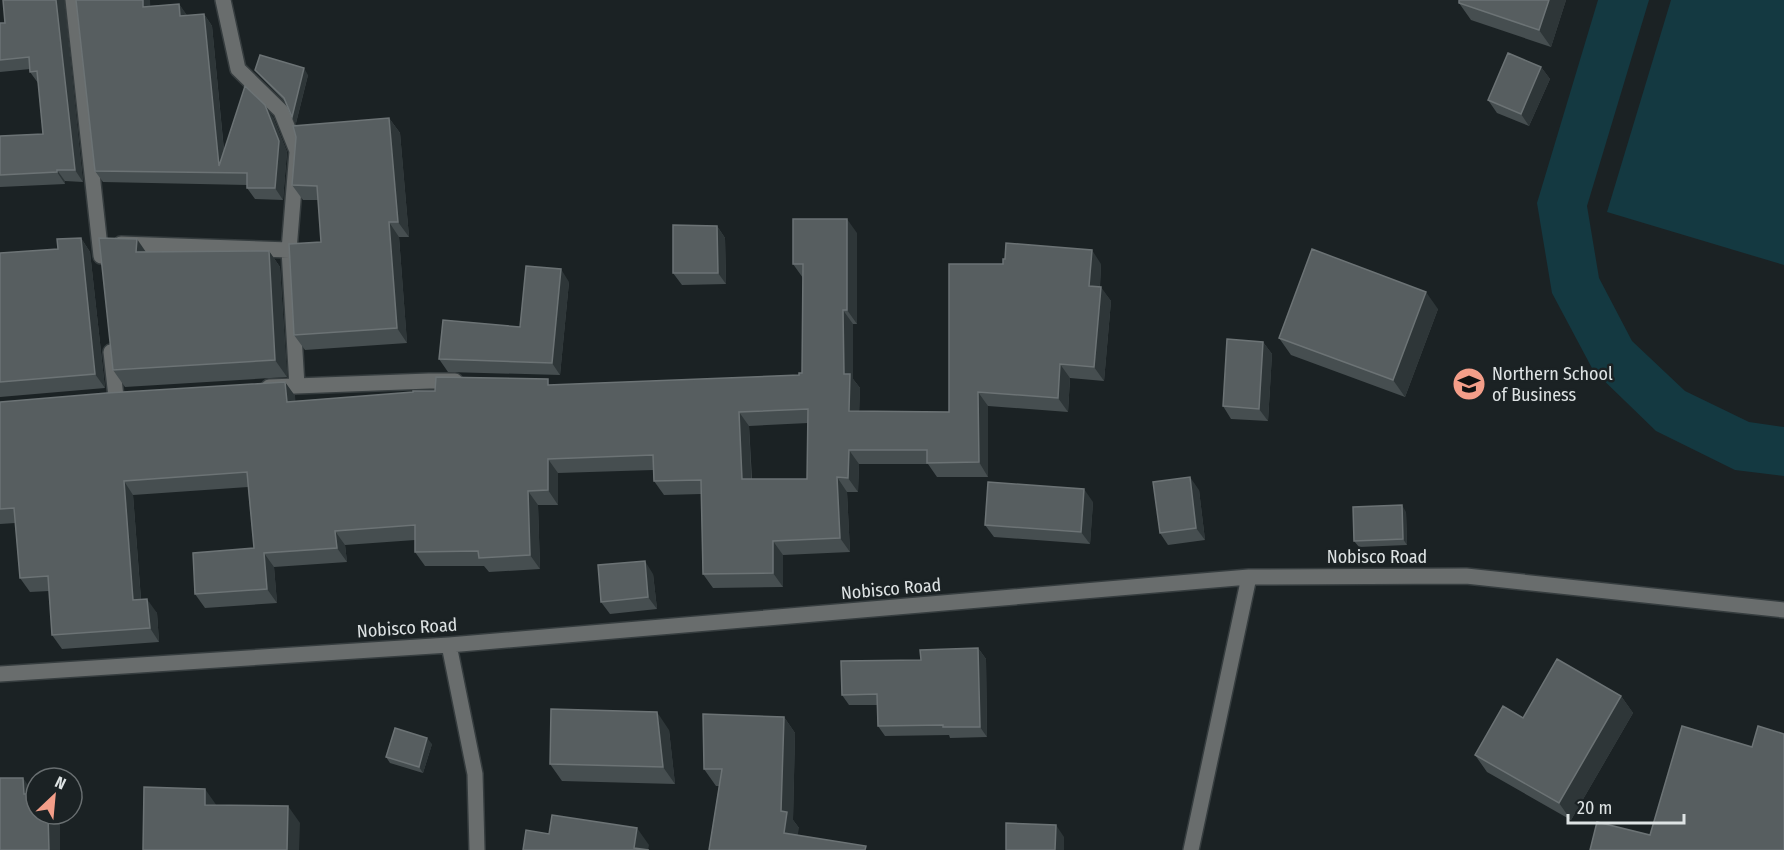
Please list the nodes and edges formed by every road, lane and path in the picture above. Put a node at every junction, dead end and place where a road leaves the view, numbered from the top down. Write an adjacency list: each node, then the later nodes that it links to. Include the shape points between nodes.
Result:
1 (74, 0): 3 (street)
2 (223, 0): 4 (street, via 237,69 281,111 297,151)
3 (100, 244): 4 (street); 5 (street)
4 (289, 250): 8 (street)
5 (102, 267)
6 (110, 338): 10 (street)
7 (475, 382): 8 (street)
8 (297, 386): 9 (street)
9 (252, 388)
10 (116, 397)
11 (1249, 577): 12 (street, Nobisco Road, via 1466,576); 13 (street, Nobisco Road); 16 (street)
12 (1784, 610)
13 (449, 645): 14 (street, Nobisco Road); 15 (street, via 475,774)
14 (0, 674)
15 (477, 850)
16 (1191, 850)

